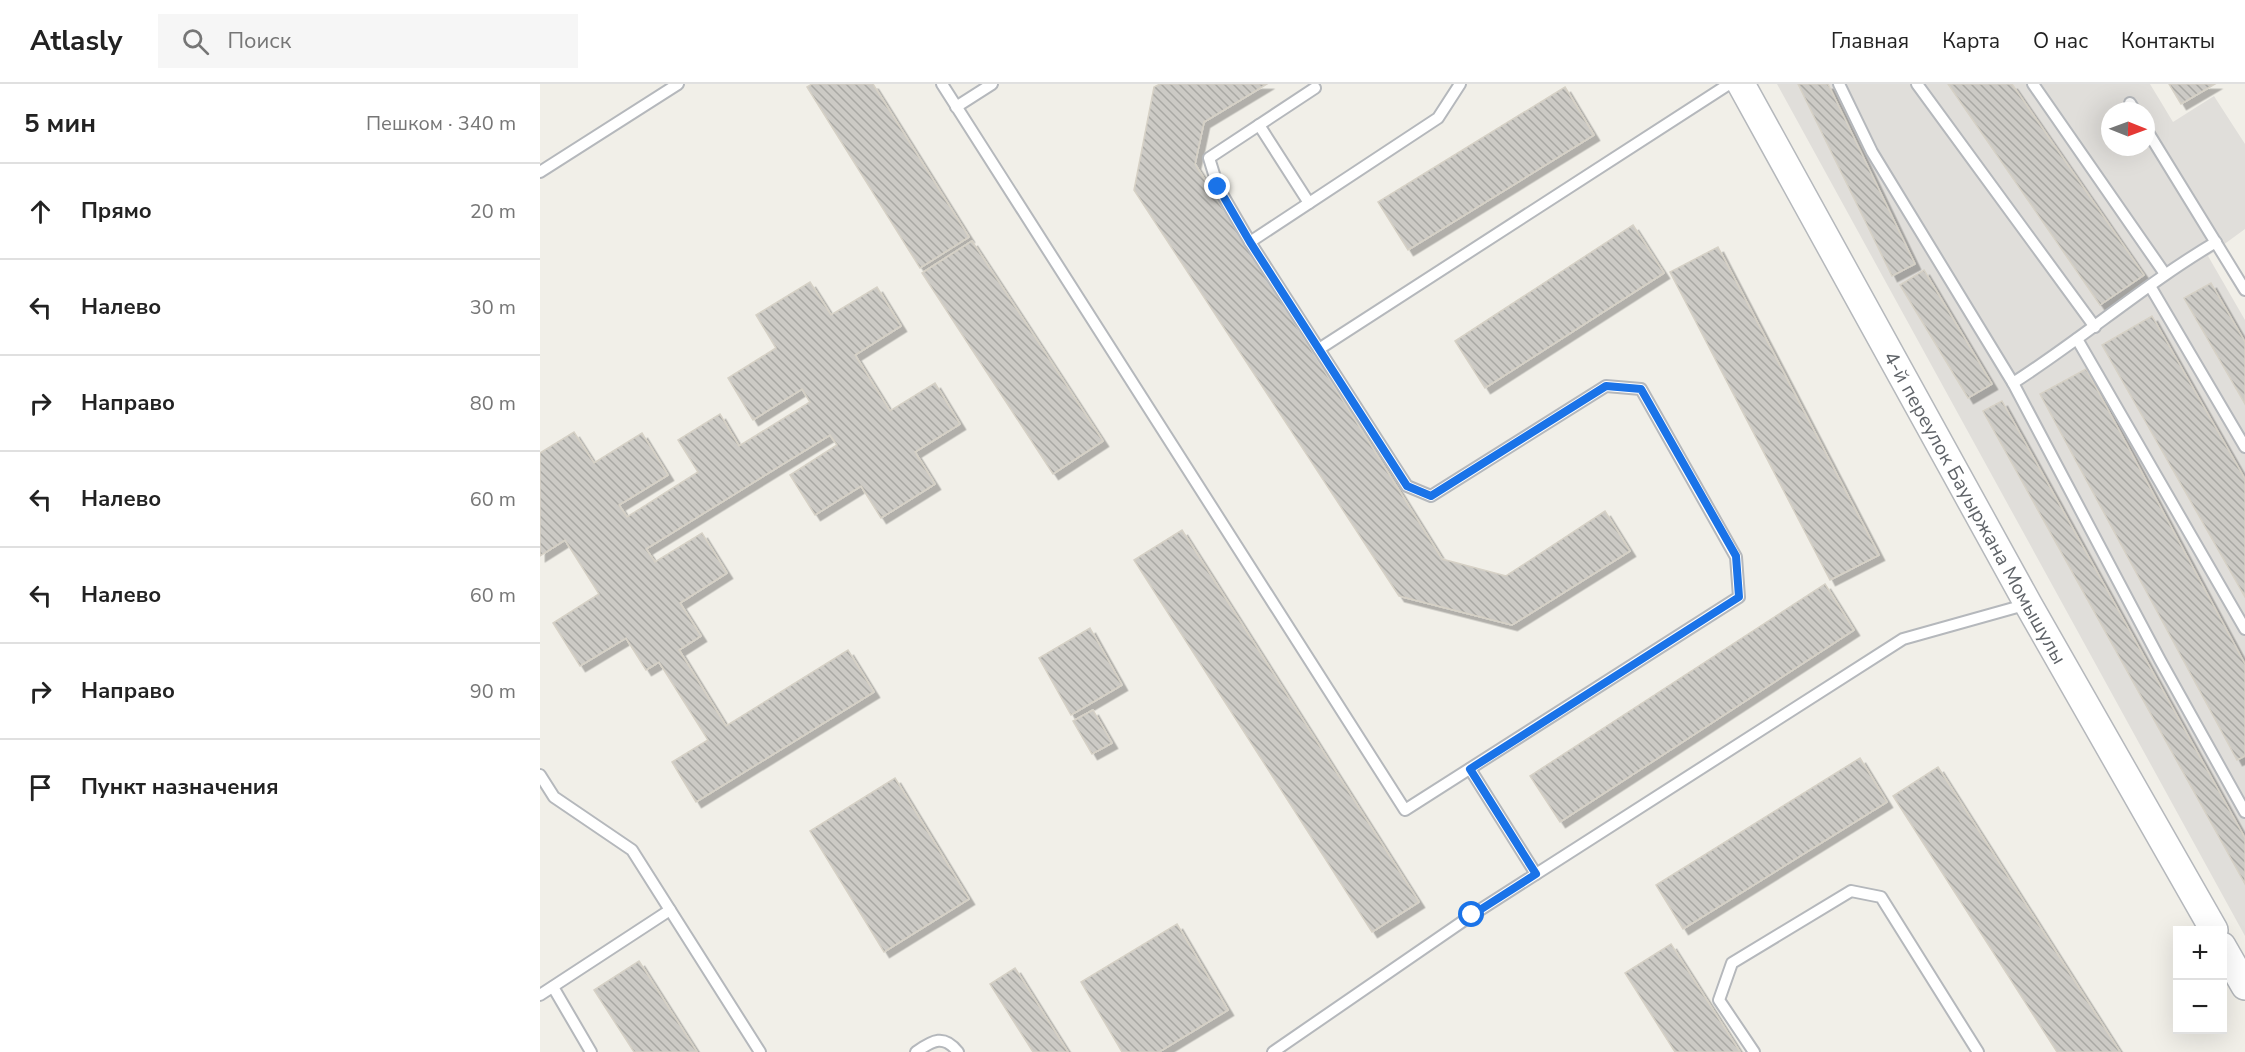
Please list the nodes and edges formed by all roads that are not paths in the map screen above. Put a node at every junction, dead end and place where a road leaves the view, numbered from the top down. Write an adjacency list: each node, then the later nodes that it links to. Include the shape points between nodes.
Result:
1 (678, 84): 14 (lane)
2 (942, 84): 11 (lane)
3 (992, 84): 11 (lane)
4 (1460, 84): 15 (lane, via 1438,118)
5 (1729, 84): 23 (lane)
6 (1741, 84): 26 (street, 4-й переулок Бауыржана Момышулы)
7 (1839, 84): 24 (lane, via 1872,152)
8 (1917, 84): 21 (lane)
9 (2033, 84): 18 (lane)
10 (1315, 88): 12 (lane)
11 (957, 107): 28 (lane, via 1405,810)
12 (1259, 125): 15 (lane); 16 (lane, via 1209,158 1218,187)
13 (2155, 144): 17 (lane)
14 (540, 172)
15 (1309, 203): 16 (lane)
16 (1250, 242): 23 (lane)
17 (2216, 242): 18 (lane); 20 (lane)
18 (2165, 274): 19 (lane)
19 (2150, 286): 21 (lane); 25 (lane)
20 (2245, 290)
21 (2095, 327): 22 (lane)
22 (2077, 339): 24 (lane); 27 (lane)
23 (1319, 349): 28 (lane, via 1407,486 1431,496 1606,386 1641,389 1736,556 1739,597)
24 (2013, 383): 30 (lane)
25 (2245, 447)
26 (2028, 604): 31 (lane, via 1903,639); 33 (street, 4-й переулок Бауыржана Момышулы)
27 (2245, 629)
28 (1470, 769): 31 (lane)
29 (540, 775): 32 (lane, via 554,796 632,850)
30 (2245, 812)
31 (1536, 874): 42 (lane)
32 (670, 910): 36 (lane); 39 (lane)
33 (2212, 926)
34 (2227, 953): 35 (street)
35 (2245, 986)
36 (553, 987): 37 (lane); 38 (lane)
37 (540, 996)
38 (591, 1052)
39 (760, 1052)
40 (916, 1052): 41 (lane, via 939,1040 951,1043)
41 (958, 1052)
42 (1273, 1052)
43 (1754, 1052): 44 (lane, via 1719,1000 1732,963 1851,891 1881,897)
44 (1978, 1052)

